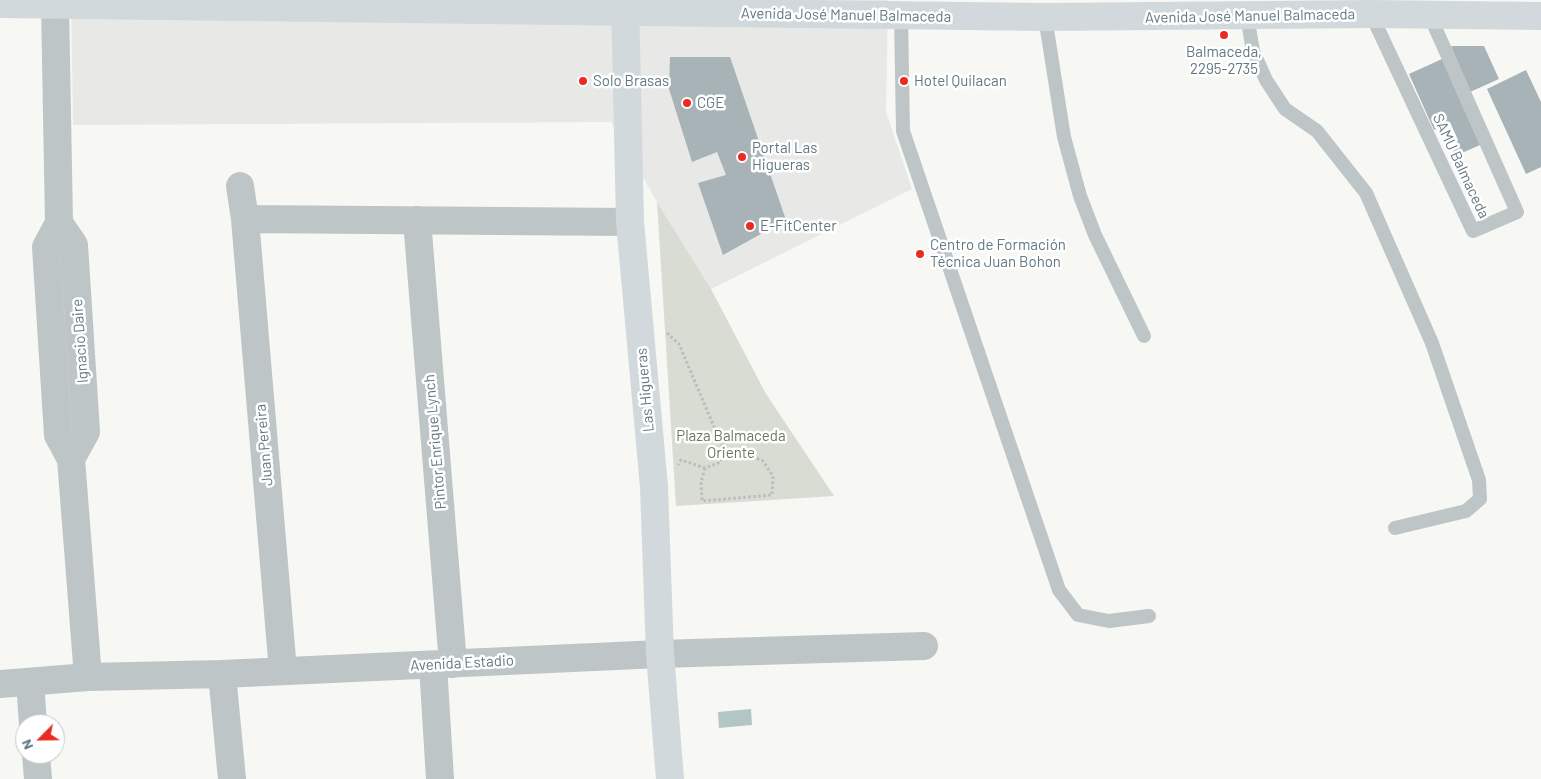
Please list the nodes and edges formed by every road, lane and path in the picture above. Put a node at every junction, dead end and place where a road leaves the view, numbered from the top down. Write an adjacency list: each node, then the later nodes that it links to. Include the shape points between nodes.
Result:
1 (1125, 0): 7 (main road, via 1106,10 986,10)
2 (69, 3): 3 (main road, Avenida José Manuel Balmaceda); 4 (main road, Avenida José Manuel Balmaceda); 28 (street, Ignacio Daire, via 60,224 74,245 86,432 71,458)
3 (0, 4)
4 (625, 6): 6 (main road, Avenida José Manuel Balmaceda); 15 (main road, Las Higueras)
5 (1371, 14): 8 (main road, Avenida José Manuel Balmaceda); 9 (main road, Avenida José Manuel Balmaceda); 9 (lane, SAMU Balmaceda, via 1473,231 1516,212)
6 (901, 15): 7 (main road, Avenida José Manuel Balmaceda); 22 (lane, via 903,131 1059,590 1078,615 1109,621)
7 (959, 16): 11 (main road, Avenida José Manuel Balmaceda)
8 (1247, 16): 11 (main road, Avenida José Manuel Balmaceda); 21 (lane, via 1252,51 1285,109 1317,131 1366,193 1432,343 1479,480 1480,499 1466,511)
9 (1430, 16): 10 (main road, Avenida José Manuel Balmaceda)
10 (1541, 16)
11 (1045, 17): 17 (lane, via 1064,137 1080,196 1095,235)
12 (240, 186): 13 (street, Juan Pereira)
13 (245, 220): 14 (street); 26 (street, Juan Pereira)
14 (417, 220): 15 (street); 25 (street, Pintor Enrique Lynch)
15 (630, 222): 16 (main road, Las Higueras)
16 (640, 331): 18 (path, via 663,330 679,344 723,448); 20 (main road, Las Higueras)
17 (1144, 336)
18 (722, 453): 19 (path, via 721,462); 19 (path, via 739,451 764,461 773,476 772,495 702,501 701,482)
19 (705, 468): 20 (path, via 681,460 665,481)
20 (654, 487): 24 (main road, Las Higueras)
21 (1395, 528)
22 (1150, 616)
23 (924, 646): 24 (street, Avenida Estadio)
24 (660, 654): 25 (street, Avenida Estadio); 36 (main road, Las Higueras)
25 (443, 664): 26 (street, Avenida Estadio); 35 (street, Pintor Enrique Lynch)
26 (283, 671): 27 (street, Avenida Estadio)
27 (222, 674): 28 (street, Avenida Estadio); 34 (street)
28 (88, 677): 29 (street, Avenida Estadio)
29 (30, 682): 30 (street, Avenida Estadio); 31 (street)
30 (0, 684)
31 (32, 714)
32 (37, 764): 33 (street)
33 (38, 779)
34 (232, 779)
35 (440, 779)
36 (670, 779)

